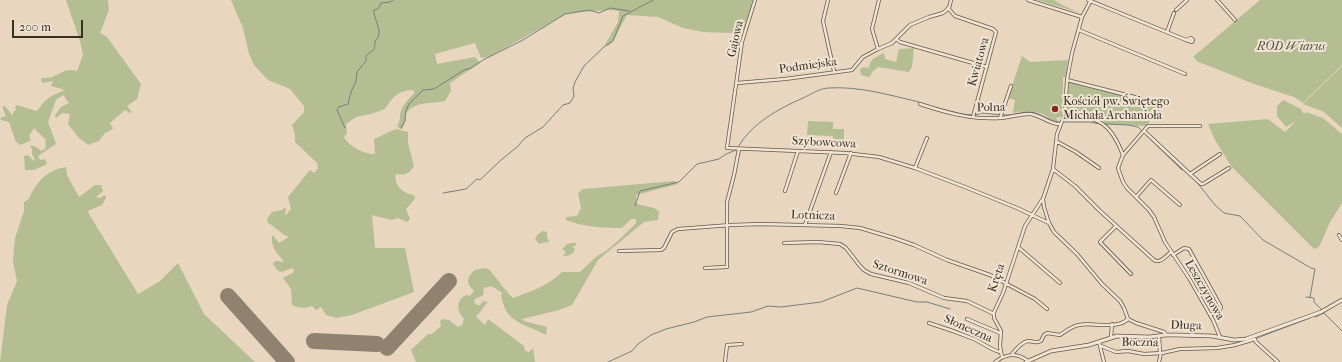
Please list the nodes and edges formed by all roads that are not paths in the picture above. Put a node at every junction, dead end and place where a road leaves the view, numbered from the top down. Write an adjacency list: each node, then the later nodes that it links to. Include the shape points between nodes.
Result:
1 (755, 0): 21 (street, Gajowa, via 743,39)
2 (828, 0): 18 (street, via 823,21)
3 (879, 0): 16 (street, via 872,29)
4 (951, 0): 9 (street)
5 (1028, 0): 10 (street)
6 (1090, 0): 10 (street); 13 (street)
7 (1187, 0): 13 (street, via 1175,11)
8 (1217, 0): 11 (street)
9 (948, 8): 14 (street, Podmiejska, via 943,13 910,25); 17 (street, Kwiatowa, via 955,16 996,32)
10 (1082, 17): 12 (street)
11 (1235, 20)
12 (1078, 30): 19 (street); 20 (street)
13 (1167, 32): 15 (street)
14 (896, 39): 16 (street, Podmiejska); 17 (street)
15 (1186, 40)
16 (878, 49): 18 (street, Podmiejska, via 858,62 852,70)
17 (987, 67): 26 (street, Kwiatowa)
18 (834, 71): 21 (street, Podmiejska)
19 (1185, 74)
20 (1067, 80): 24 (street); 25 (street)
21 (737, 83): 33 (street, via 727,148)
22 (1010, 86): 27 (street)
23 (920, 104): 26 (street, Polna, via 960,116)
24 (1166, 106)
25 (1064, 114): 28 (street); 38 (street, via 1088,117 1102,123 1116,140)
26 (973, 117): 27 (street, Polna)
27 (1000, 118): 28 (street, Polna, via 1032,114)
28 (1061, 124): 32 (street)
29 (1200, 126): 30 (street, via 1148,126)
30 (1142, 132): 38 (street); 43 (street)
31 (927, 138): 39 (street)
32 (1056, 141): 40 (street); 42 (street)
33 (739, 148): 34 (street, Szybowcowa); 51 (street, via 727,202)
34 (798, 151): 35 (street, Szybowcowa); 44 (street)
35 (831, 152): 36 (street, Szybowcowa); 52 (street)
36 (851, 153): 39 (street, Szybowcowa, via 879,157); 45 (street)
37 (1220, 154): 43 (street)
38 (1122, 155): 46 (street, Leszczynowa, via 1118,168 1120,175)
39 (915, 168): 49 (street, Szybowcowa)
40 (1099, 168)
41 (1229, 168): 43 (street, via 1203,184)
42 (1053, 169): 47 (street); 53 (street, Leszczynowa, via 1075,186)
43 (1190, 174)
44 (785, 191)
45 (836, 193)
46 (1136, 197): 48 (street, via 1151,180); 59 (street, Leszczynowa, via 1154,217)
47 (1043, 199): 49 (street, Kręta); 50 (street)
48 (1180, 205)
49 (1032, 215): 50 (street); 57 (street, Kręta, via 1025,226)
50 (1049, 223): 69 (street, via 1054,232 1120,301)
51 (728, 225): 52 (street, Lotnicza); 58 (street, Lotnicza, via 675,230 661,250); 60 (street, via 727,267)
52 (805, 225): 62 (street, Lotnicza, via 870,230)
53 (1116, 226): 59 (street, Leszczynowa, via 1157,262); 61 (street, via 1100,242)
54 (1339, 235): 55 (street)
55 (1342, 240)
56 (784, 243): 66 (street, Sztormowa, via 840,244 871,274 909,283 944,298 967,301)
57 (1018, 247): 62 (street, Kręta); 63 (street)
58 (619, 251)
59 (1172, 254): 67 (street, Leszczynowa); 67 (street, via 1184,248 1188,249 1221,307)
60 (704, 268)
61 (1131, 274)
62 (1007, 283): 65 (street, Lotnicza); 66 (street, Kręta)
63 (1060, 283)
64 (1342, 300): 77 (street, Długa, via 1321,312)
65 (1047, 309)
66 (994, 314): 72 (street)
67 (1210, 316): 75 (street, Leszczynowa)
68 (967, 319): 72 (street)
69 (1128, 319): 71 (street); 73 (street)
70 (929, 323): 81 (street, Słoneczna, via 956,331)
71 (1112, 324): 76 (street); 83 (street, via 1080,324 1060,335 1047,333 1041,341 1021,344)
72 (1000, 333): 81 (street)
73 (1166, 334): 74 (street, Długa); 75 (street, Długa)
74 (1159, 336): 76 (street, Długa); 82 (street)
75 (1220, 337): 77 (street, Długa, via 1237,340)
76 (1111, 338): 78 (street, Długa)
77 (1254, 338): 82 (street, Boczna, via 1243,344 1218,348 1180,349); 90 (street)
78 (1099, 342): 80 (street); 87 (street, Długa, via 1051,351)
79 (742, 344): 85 (street, via 727,345)
80 (1101, 346): 82 (street, Boczna, via 1116,352); 88 (street)
81 (1000, 352): 84 (street)
82 (1160, 353): 89 (street)
83 (1012, 354): 84 (street); 87 (street)
84 (1002, 357): 86 (street)
85 (726, 362)
86 (995, 362)
87 (1027, 362)
88 (1104, 362)
89 (1159, 362)
90 (1278, 362)

